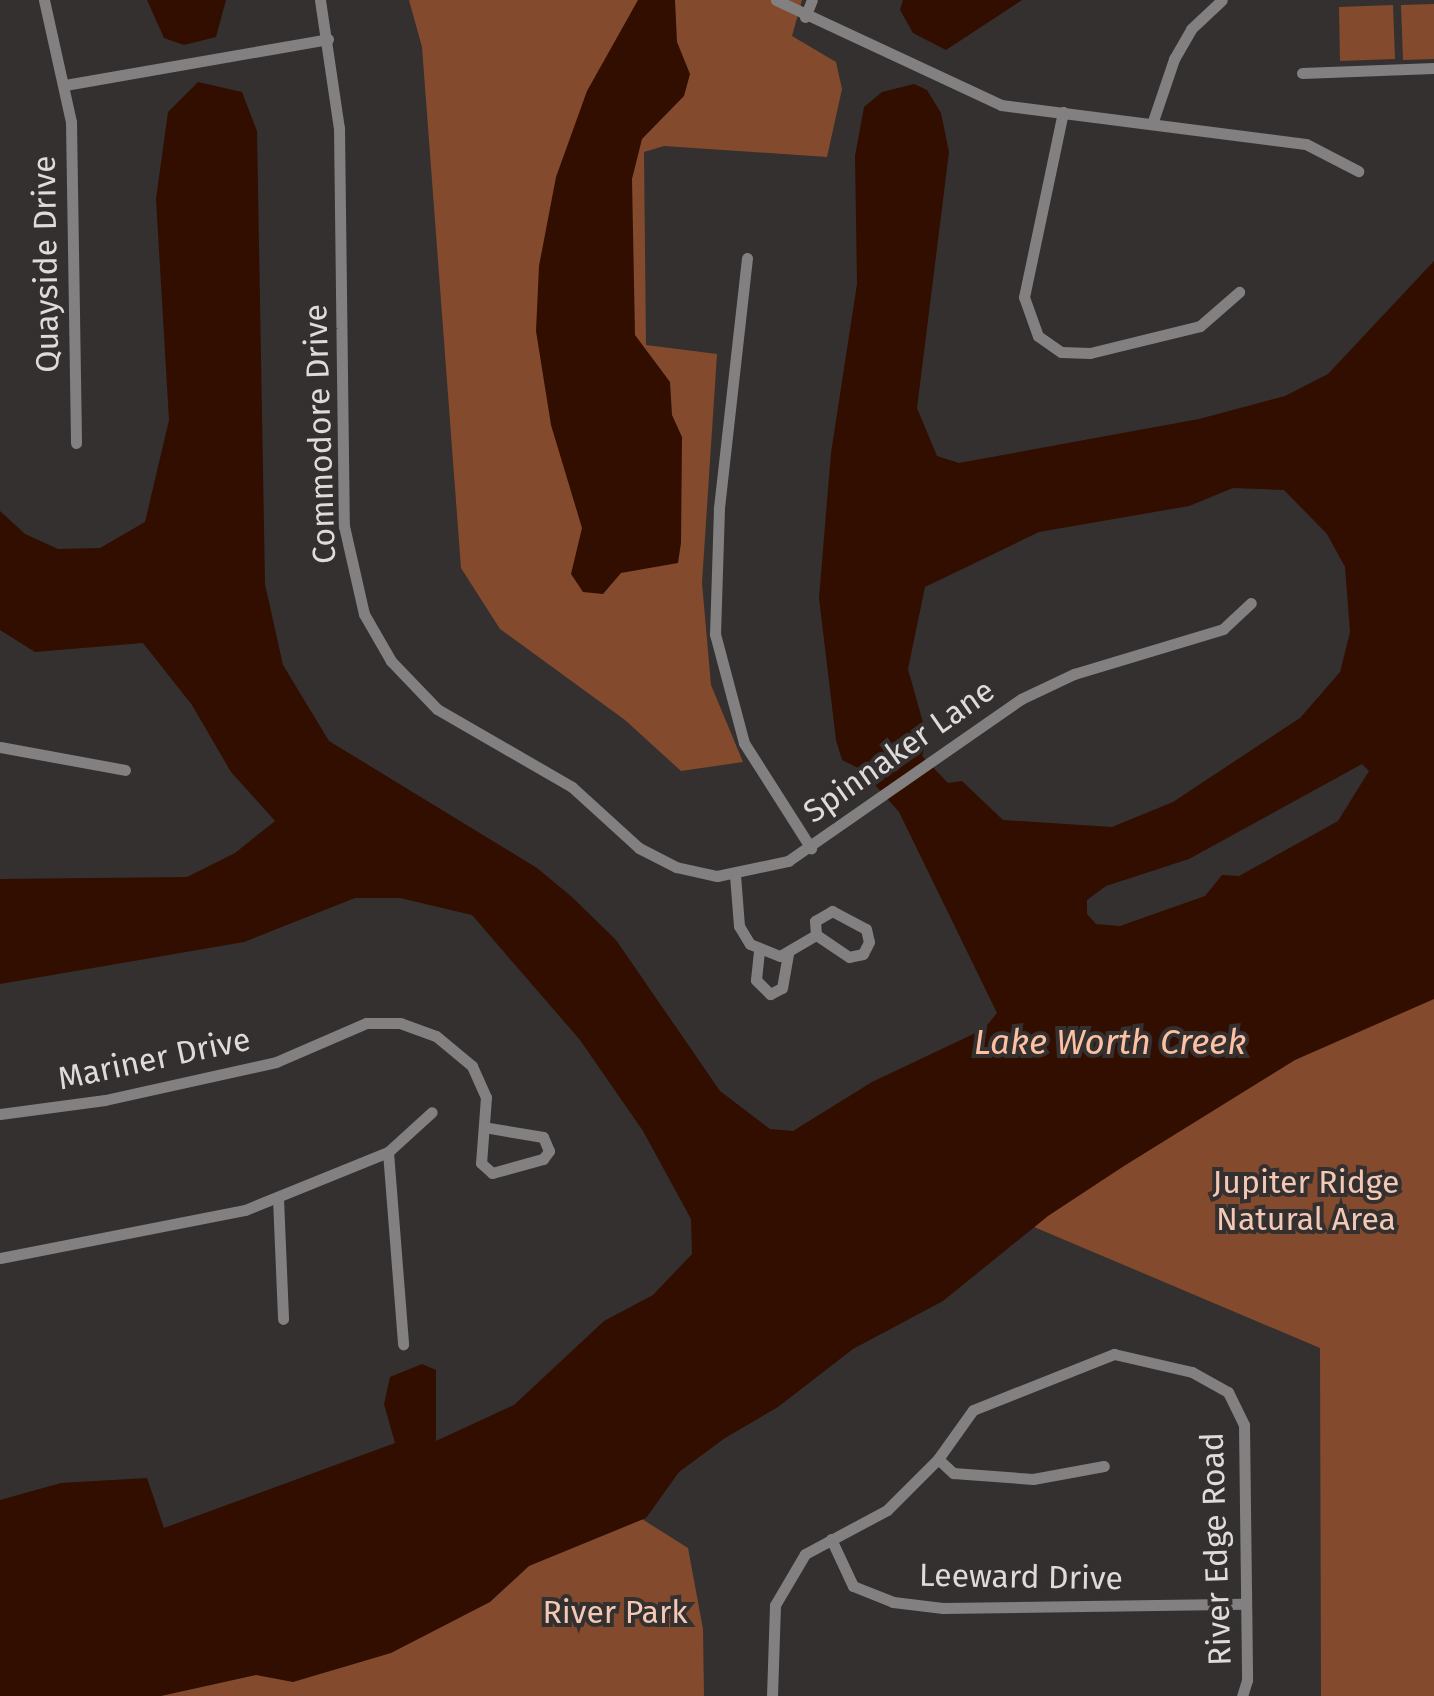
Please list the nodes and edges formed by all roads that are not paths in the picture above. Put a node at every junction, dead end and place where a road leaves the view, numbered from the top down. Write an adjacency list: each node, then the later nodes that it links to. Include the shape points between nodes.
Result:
1 (44, 0): 10 (street, Quayside Drive)
2 (320, 0): 7 (street, Commodore Drive)
3 (776, 0): 6 (street)
4 (812, 0): 6 (street)
5 (1222, 0): 12 (street, via 1191,29 1174,59)
6 (805, 17): 11 (street, via 978,97)
7 (328, 38): 10 (street); 21 (street, Commodore Drive, via 341,174 344,526 364,614 400,672 452,720 572,787 657,859 696,873)
8 (1434, 68): 9 (street)
9 (1302, 72)
10 (65, 85): 16 (street, Quayside Drive, via 74,169)
11 (1063, 112): 12 (street); 15 (street, via 1024,297 1030,324 1043,341 1082,354 1185,331 1220,314)
12 (1152, 124): 13 (street, via 1306,144)
13 (1358, 171)
14 (747, 258): 20 (street, Spinnaker Lane, via 720,508 715,634 744,743)
15 (1239, 292)
16 (76, 443)
17 (1251, 603): 20 (street, Spinnaker Lane, via 1223,628 1047,685)
18 (0, 747): 19 (street)
19 (125, 770)
20 (811, 848): 21 (street, Commodore Drive, via 769,869)
21 (735, 876): 23 (street, via 739,926)
22 (816, 935): 22 (street, via 816,921 832,911 866,928 870,942 863,954 849,957); 24 (street)
23 (759, 951): 24 (street); 24 (street, via 756,980 770,994 782,988)
24 (788, 954)
25 (432, 1112): 28 (street)
26 (0, 1114): 27 (street, Mariner Drive, via 105,1100 276,1062 366,1022 400,1023 436,1036 472,1066 486,1097)
27 (488, 1128): 27 (street, Mariner Drive, via 481,1162 492,1173 528,1165 549,1151 544,1137)
28 (388, 1152): 29 (street); 32 (street)
29 (278, 1198): 30 (street, via 215,1219); 31 (street)
30 (0, 1258)
31 (283, 1319)
32 (403, 1344)
33 (938, 1459): 34 (street, via 953,1474 1033,1479); 35 (street, River Edge Road, via 887,1510); 36 (street, River Edge Road, via 973,1410 1047,1375 1114,1354 1192,1372 1228,1392 1244,1425)
34 (1104, 1466)
35 (831, 1539): 36 (street, Leeward Drive, via 853,1586 892,1602 943,1608); 37 (street, River Edge Road, via 806,1554 774,1605)
36 (1245, 1604): 38 (street, River Edge Road)
37 (772, 1696)
38 (1242, 1696)

